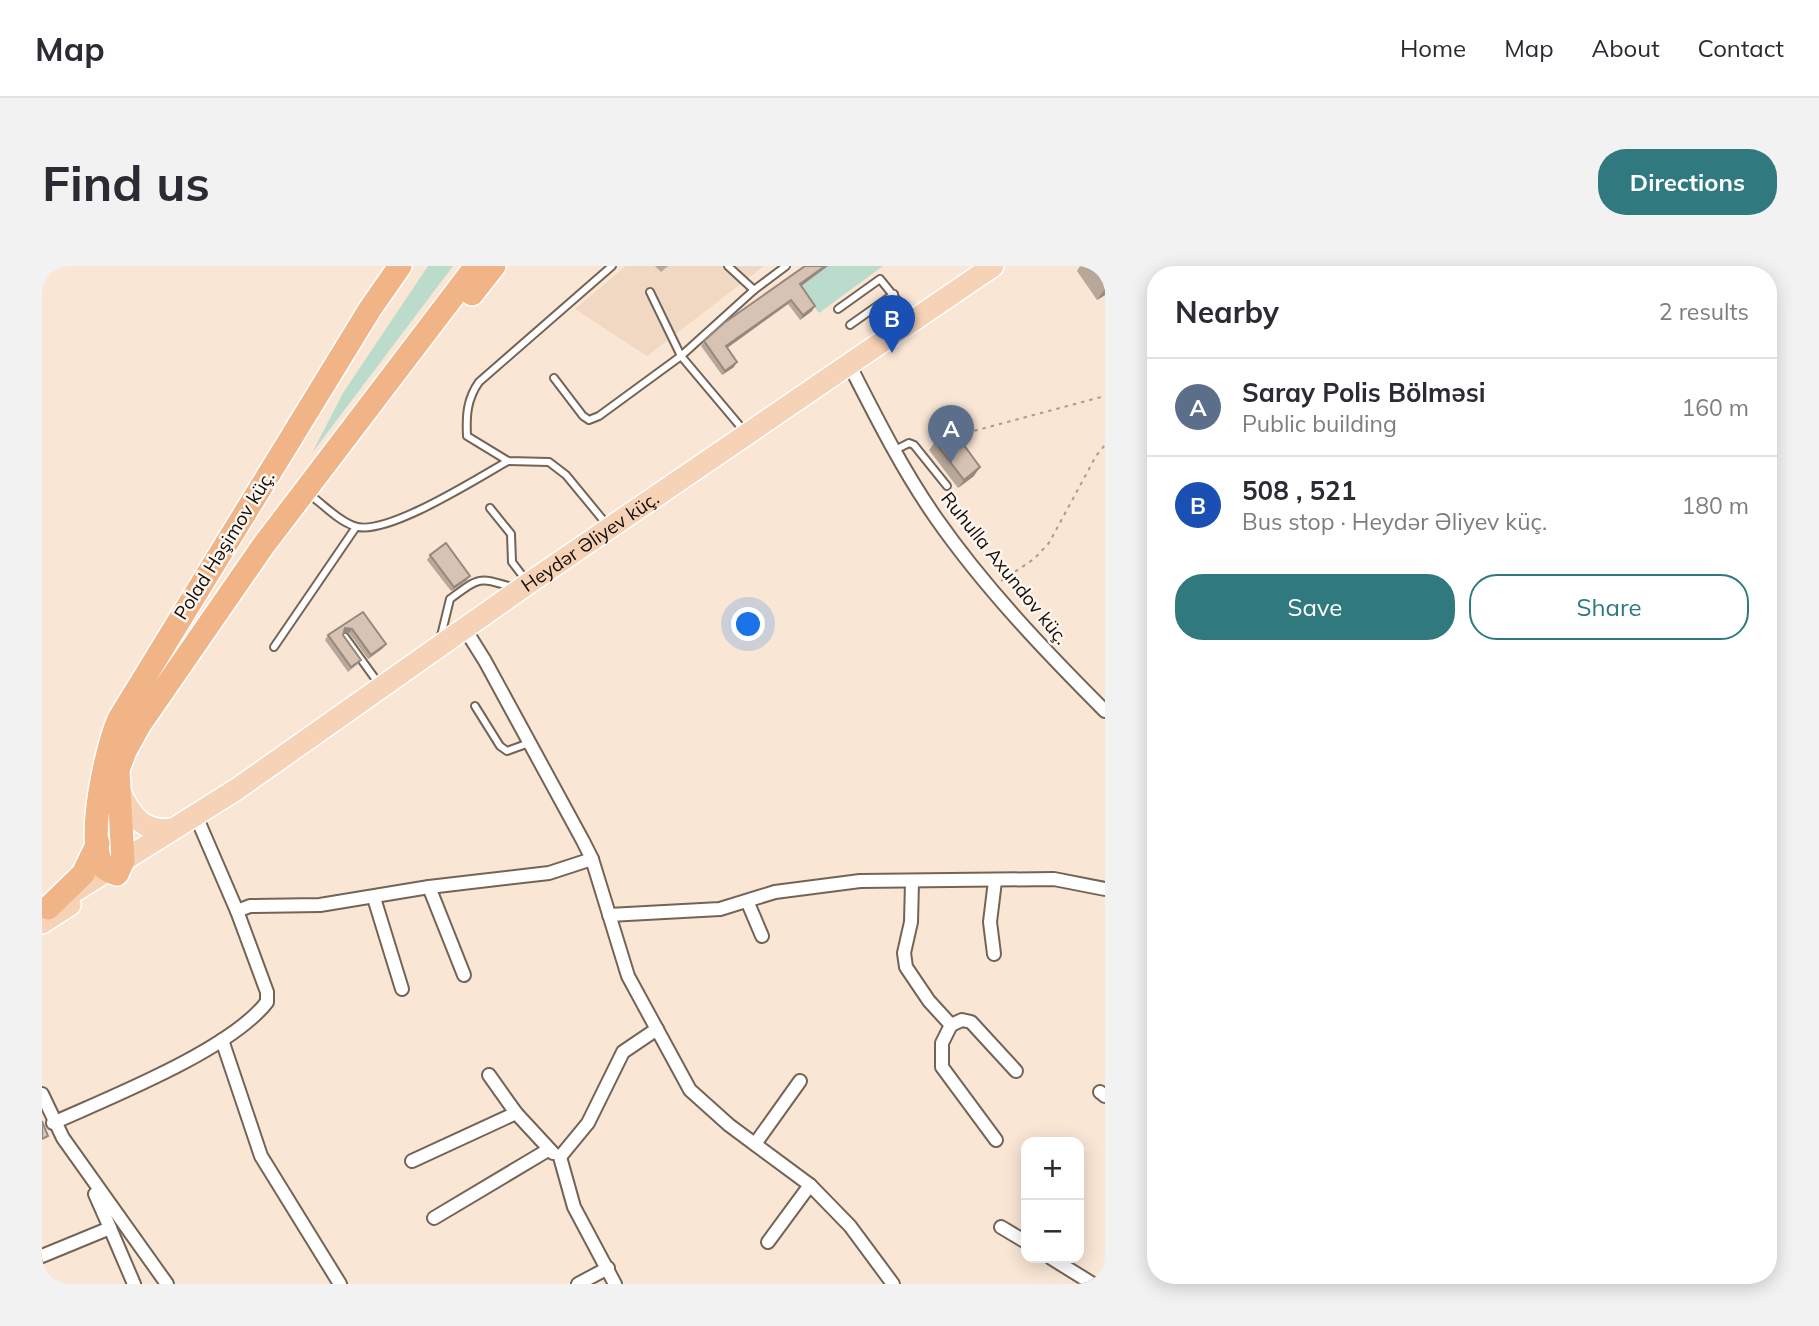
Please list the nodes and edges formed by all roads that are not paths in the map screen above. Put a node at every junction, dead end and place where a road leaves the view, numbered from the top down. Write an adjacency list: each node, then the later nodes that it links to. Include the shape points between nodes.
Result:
1 (383, 266): 35 (highway, via 259,458 164,617)
2 (400, 266): 35 (highway, Polad Həşimov küç.)
3 (476, 266): 31 (highway, Polad Həşimov küç., via 329,455)
4 (494, 266): 22 (highway)
5 (612, 266): 20 (lane, via 470,394 467,436)
6 (728, 266): 9 (lane)
7 (786, 266): 9 (lane)
8 (993, 266): 13 (main road, Heydər Əliyev küç.)
9 (754, 290): 15 (lane)
10 (650, 292): 15 (lane)
11 (894, 294): 12 (lane, via 880,279); 13 (lane); 14 (lane)
12 (838, 309)
13 (914, 320): 16 (main road, Heydər Əliyev küç.)
14 (850, 324)
15 (681, 356): 17 (lane, via 589,419); 18 (lane)
16 (849, 365): 18 (main road, Heydər Əliyev küç.); 19 (street, Ruhulla Axundov küç.)
17 (554, 378)
18 (747, 434): 25 (main road, Heydər Əliyev küç.)
19 (893, 451): 21 (lane, via 914,445); 34 (street, Ruhulla Axundov küç., via 937,519 991,587)
20 (508, 461): 24 (lane, via 396,521); 25 (lane, via 549,462 566,475)
21 (947, 486)
22 (314, 498): 24 (lane); 31 (highway)
23 (490, 508): 26 (lane, via 511,534 512,562)
24 (356, 527): 29 (lane)
25 (610, 528): 26 (main road, Heydər Əliyev küç.)
26 (525, 586): 27 (main road, Heydər Əliyev küç.); 30 (lane, via 476,580 450,599)
27 (465, 629): 30 (main road, Heydər Əliyev küç.); 36 (street)
28 (345, 637): 32 (lane)
29 (274, 647)
30 (439, 648): 32 (main road, Heydər Əliyev küç.)
31 (175, 674): 37 (highway, Polad Həşimov küç., via 125,751)
32 (382, 688): 38 (main road, Heydər Əliyev küç.)
33 (475, 706): 36 (lane, via 507,751)
34 (1105, 711)
35 (119, 719): 39 (highway, Polad Həşimov küç., via 104,759)
36 (529, 743): 40 (street)
37 (118, 786): 38 (main road, via 137,821 156,830); 41 (highway, Polad Həşimov küç., via 124,854)
38 (186, 822): 41 (main road); 48 (street); 49 (main road)
39 (98, 843): 41 (highway, via 103,866); 49 (highway, via 83,874)
40 (592, 859): 44 (street, via 567,870); 50 (street)
41 (117, 874): 49 (main road)
42 (995, 880): 43 (street); 45 (street, via 1054,879); 52 (street, via 990,922)
43 (912, 882): 47 (street, via 820,884 775,892); 55 (street, via 906,967)
44 (429, 887): 46 (street); 53 (street)
45 (1105, 889)
46 (374, 898): 48 (street, via 320,905 250,906); 54 (street)
47 (748, 903): 50 (street, via 720,909); 51 (street)
48 (237, 911): 57 (street, via 267,1002)
49 (44, 915)
50 (609, 915): 56 (street, via 628,976)
51 (762, 936)
52 (994, 954)
53 (464, 975)
54 (402, 989)
55 (951, 1025): 58 (street, via 962,1020 971,1023); 64 (street, via 942,1044 942,1067)
56 (657, 1029): 65 (street, via 690,1090); 67 (street, via 623,1052 588,1123)
57 (222, 1040): 63 (street); 81 (street, via 261,1156)
58 (1016, 1071)
59 (489, 1075): 62 (street)
60 (800, 1081): 65 (street)
61 (42, 1094): 63 (street)
62 (516, 1114): 66 (street); 68 (street)
63 (53, 1123): 69 (street)
64 (996, 1140)
65 (755, 1144): 70 (street)
66 (548, 1150): 67 (street); 71 (street)
67 (560, 1157): 78 (street, via 574,1207)
68 (412, 1161)
69 (87, 1174): 73 (street); 80 (street)
70 (810, 1185): 75 (street); 84 (street, via 850,1226)
71 (433, 1218)
72 (1001, 1227): 74 (street)
73 (110, 1228): 76 (street); 79 (street)
74 (1021, 1239)
75 (768, 1242)
76 (42, 1256)
77 (1059, 1263): 85 (street)
78 (608, 1268): 82 (street); 83 (street)
79 (134, 1284)
80 (167, 1284)
81 (340, 1284)
82 (578, 1284)
83 (615, 1284)
84 (893, 1284)
85 (1093, 1284)

